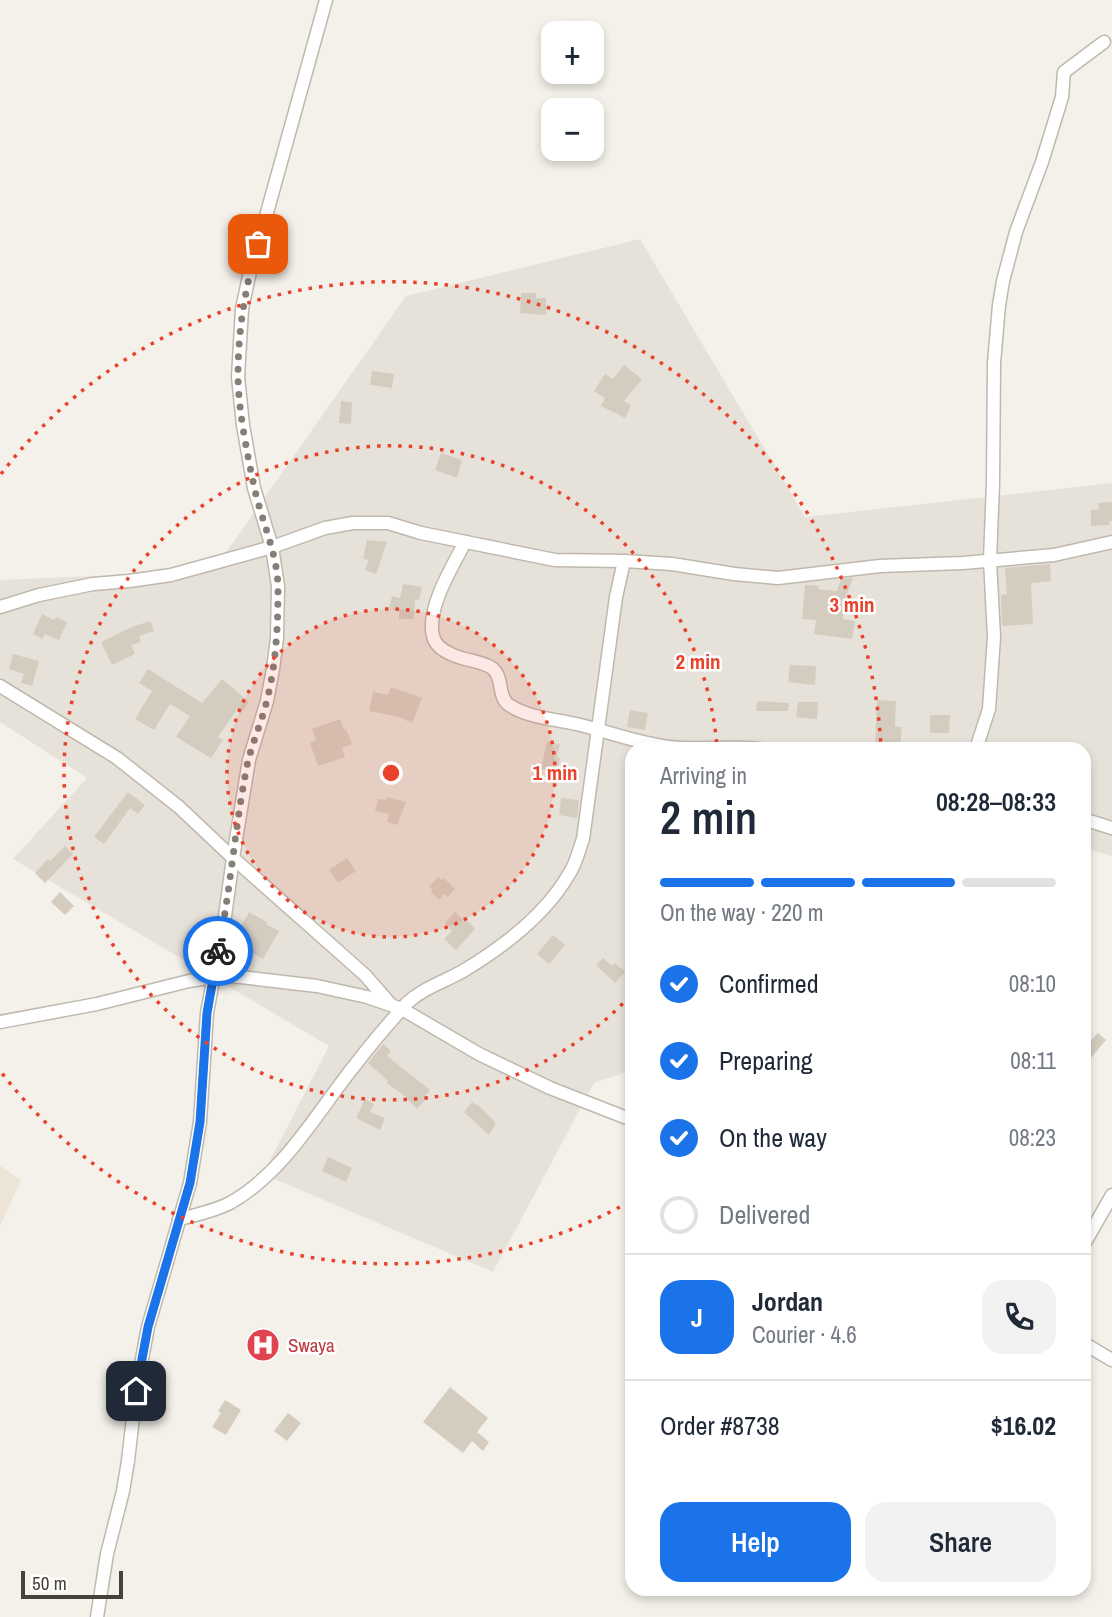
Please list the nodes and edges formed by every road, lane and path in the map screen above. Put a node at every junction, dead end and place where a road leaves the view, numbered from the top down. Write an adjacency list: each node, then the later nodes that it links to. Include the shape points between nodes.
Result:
1 (326, 0): 5 (street, via 242,309 238,377 243,425 254,488)
2 (1104, 43): 6 (street, via 1064,72 1060,103 1003,281 994,363)
3 (465, 542): 5 (street, via 387,523 353,523); 7 (street, via 555,560); 10 (street, via 435,608 436,643 451,654 492,668 510,706)
4 (1112, 542): 6 (street, via 1054,555)
5 (272, 547): 8 (street, via 171,575 93,584); 15 (street, via 278,586 277,638 267,701 249,760)
6 (990, 560): 7 (street, via 778,578); 12 (street, via 994,637 989,709)
7 (624, 561): 10 (street)
8 (0, 607)
9 (0, 686): 15 (street, via 117,758)
10 (597, 730): 11 (street); 17 (street, via 583,839 571,872 557,892 517,934 487,957)
11 (647, 742)
12 (979, 742)
13 (1091, 821): 14 (street)
14 (1112, 828)
15 (233, 858): 16 (street); 17 (street)
16 (213, 976): 17 (street, via 317,986); 18 (street); 21 (street, via 200,1122)
17 (396, 1007): 19 (street, via 491,1060); 21 (street, via 285,1157 230,1203)
18 (0, 1022)
19 (625, 1117)
20 (1112, 1195): 22 (street)
21 (180, 1219): 25 (street, via 148,1327 127,1471)
22 (1091, 1232)
23 (1091, 1348): 24 (street)
24 (1112, 1360)
25 (97, 1617)

